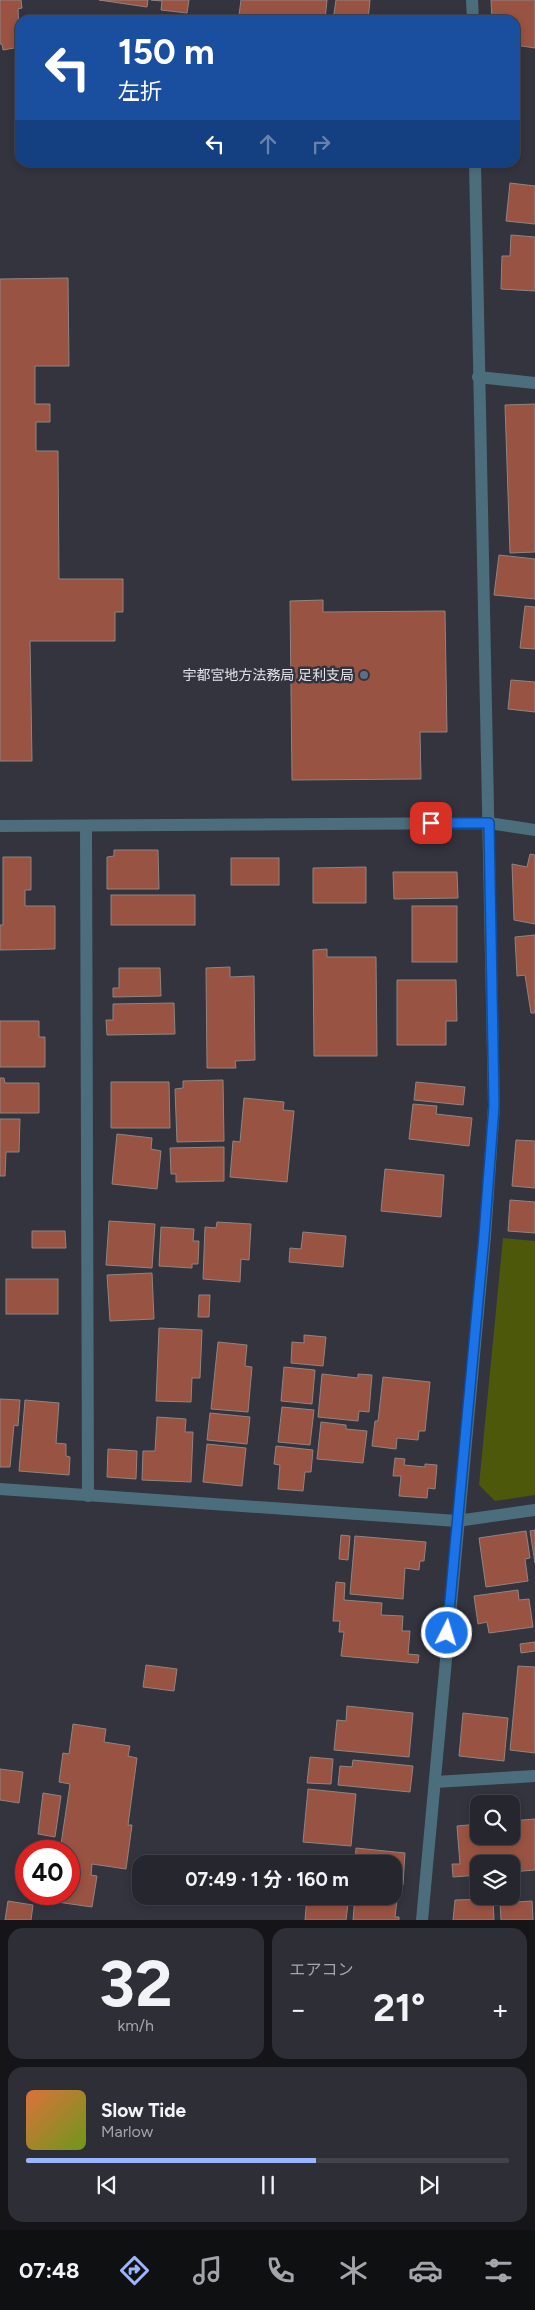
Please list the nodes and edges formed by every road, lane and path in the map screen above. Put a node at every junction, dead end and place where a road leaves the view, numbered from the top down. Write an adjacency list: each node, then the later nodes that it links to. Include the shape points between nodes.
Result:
1 (472, 0): 2 (street)
2 (473, 15)
3 (475, 167): 4 (street)
4 (478, 377): 5 (street); 6 (street)
5 (535, 382)
6 (489, 823): 8 (street); 9 (street); 13 (street, via 494,1106)
7 (0, 826): 8 (street)
8 (86, 826): 11 (street)
9 (535, 830)
10 (0, 1489): 11 (street)
11 (88, 1496): 13 (street)
12 (535, 1510): 13 (street)
13 (457, 1521): 15 (street)
14 (535, 1776): 15 (street)
15 (435, 1782): 16 (street)
16 (422, 1920)

